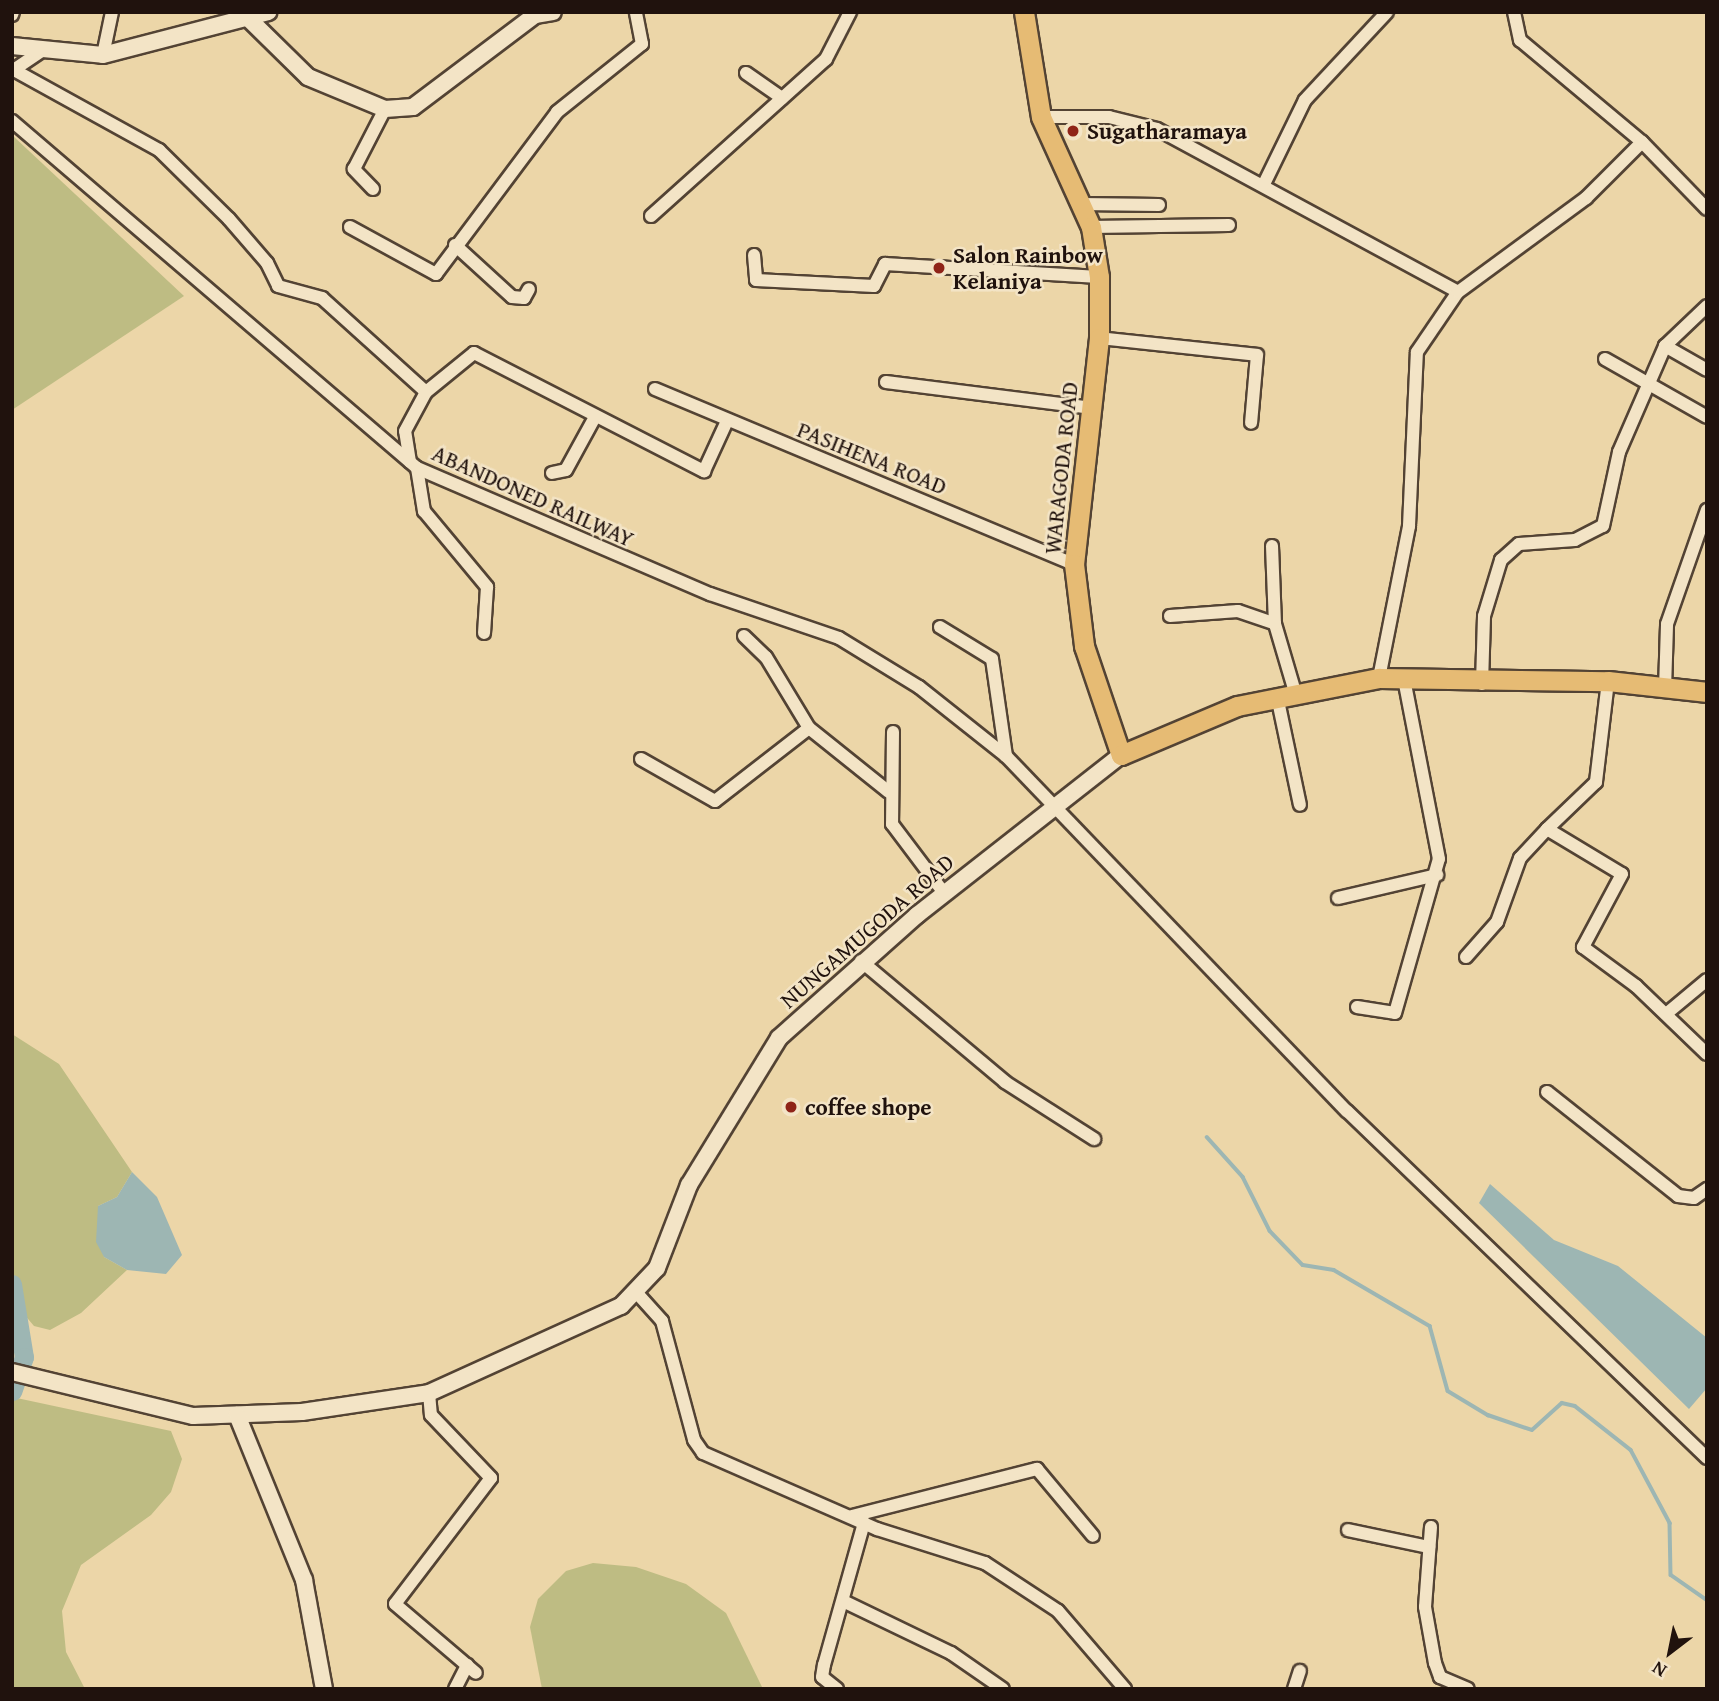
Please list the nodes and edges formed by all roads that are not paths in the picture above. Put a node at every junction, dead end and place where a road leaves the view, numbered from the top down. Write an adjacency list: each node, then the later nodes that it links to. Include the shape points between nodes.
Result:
1 (112, 12): 13 (street)
2 (268, 12): 10 (street)
3 (553, 12): 9 (street)
4 (636, 12): 30 (street, via 642,44 557,112)
5 (850, 12): 16 (street, via 825,59)
6 (1024, 12): 18 (main road, WARAGODA ROAD, via 1027,60)
7 (1387, 12): 21 (street, via 1305,100)
8 (1514, 12): 20 (street, via 1520,40)
9 (534, 14): 17 (street, via 414,107)
10 (250, 20): 13 (street); 17 (street, via 308,77)
11 (12, 46): 12 (street)
12 (43, 50): 13 (street); 14 (street)
13 (103, 55)
14 (13, 70): 43 (street, via 159,150 229,219 267,263 278,286 322,299)
15 (746, 73): 16 (street)
16 (782, 98): 26 (street)
17 (385, 108): 22 (street, via 354,169)
18 (1041, 117): 21 (street, via 1109,117 1157,129); 23 (main road, WARAGODA ROAD)
19 (12, 121): 49 (street, ABANDONED RAILWAY)
20 (1642, 142): 25 (street); 34 (street, via 1586,198)
21 (1264, 184): 34 (street)
22 (373, 189)
23 (1080, 204): 24 (street); 29 (main road, WARAGODA ROAD)
24 (1159, 205)
25 (1707, 209)
26 (651, 216)
27 (1229, 225): 29 (street)
28 (350, 227): 30 (street, via 433,275)
29 (1091, 227): 32 (main road, WARAGODA ROAD)
30 (455, 245): 33 (street, via 512,297 524,298)
31 (754, 255): 32 (street, via 755,280 874,286 885,264)
32 (1099, 277): 36 (main road, WARAGODA ROAD)
33 (529, 289)
34 (1458, 292): 59 (street, via 1418,352 1409,526)
35 (1707, 306): 37 (street)
36 (1099, 338): 44 (main road, WARAGODA ROAD); 48 (street, via 1257,355)
37 (1665, 346): 39 (street); 41 (street)
38 (1605, 359): 41 (street)
39 (1707, 370)
40 (886, 382): 44 (street)
41 (1649, 383): 46 (street); 62 (street, via 1619,452 1603,526 1575,540 1519,544 1501,560 1484,616)
42 (655, 389): 47 (street, PASIHENA ROAD)
43 (426, 392): 45 (street, via 474,353); 49 (street, via 405,430)
44 (1092, 408): 53 (main road, WARAGODA ROAD)
45 (595, 417): 47 (street, via 704,471); 50 (street, via 566,470)
46 (1707, 417)
47 (727, 421): 53 (street, PASIHENA ROAD)
48 (1251, 423)
49 (414, 465): 57 (street, via 424,511 487,587); 69 (street, ABANDONED RAILWAY, via 710,594 839,638 919,687)
50 (552, 473)
51 (1707, 510): 63 (street, via 1667,624)
52 (1272, 546): 55 (street)
53 (1074, 564): 68 (main road, WARAGODA ROAD, via 1084,646)
54 (1170, 616): 55 (street, via 1238,611)
55 (1275, 624): 65 (street)
56 (940, 626): 69 (street, via 992,659)
57 (484, 633)
58 (744, 636): 66 (street, via 766,657)
59 (1379, 678): 60 (main road); 65 (main road)
60 (1404, 679): 62 (main road); 75 (street, via 1434,811)
61 (1608, 681): 62 (main road); 63 (main road); 74 (street, via 1596,782)
62 (1482, 684)
63 (1665, 689): 64 (main road)
64 (1707, 692)
65 (1286, 694): 68 (main road, via 1166,731); 73 (street)
66 (809, 728): 70 (street, via 715,801); 71 (street)
67 (893, 732): 71 (street)
68 (1121, 755): 72 (street, NUNGAMUGODA ROAD)
69 (1006, 756): 72 (street, ABANDONED RAILWAY)
70 (642, 759)
71 (888, 792): 76 (street, via 892,824)
72 (1052, 804): 76 (street, NUNGAMUGODA ROAD); 91 (street, ABANDONED RAILWAY, via 1347,1111)
73 (1300, 805)
74 (1547, 828): 78 (street, via 1520,858 1497,922); 82 (street, via 1622,874 1583,947)
75 (1437, 875): 77 (street); 81 (street, via 1395,1013)
76 (944, 893): 79 (street, NUNGAMUGODA ROAD)
77 (1339, 898)
78 (1466, 957)
79 (861, 961): 85 (street, via 1005,1082); 87 (street, NUNGAMUGODA ROAD, via 779,1038 739,1095 689,1185 657,1268)
80 (1707, 980): 82 (street)
81 (1357, 1007)
82 (1666, 1014): 83 (street)
83 (1707, 1054)
84 (1546, 1092): 86 (street, via 1678,1196 1693,1198)
85 (1094, 1139)
86 (1707, 1189)
87 (636, 1292): 89 (street, NUNGAMUGODA ROAD, via 594,1320 491,1360); 92 (street, via 662,1321 694,1440 703,1453)
88 (12, 1372): 90 (street, NUNGAMUGODA ROAD, via 162,1411)
89 (429, 1393): 90 (street, NUNGAMUGODA ROAD); 101 (street, via 431,1415 491,1478 395,1604 471,1669)
90 (237, 1415): 100 (street, via 303,1580)
91 (1707, 1458)
92 (858, 1520): 95 (street, via 1037,1469); 97 (street); 104 (street, via 954,1548 1026,1587 1091,1644)
93 (1432, 1527): 96 (street)
94 (1348, 1530): 96 (street)
95 (1093, 1536)
96 (1429, 1547): 99 (street, via 1425,1607)
97 (843, 1601): 102 (street, via 822,1677); 103 (street, via 951,1653)
98 (1300, 1671): 105 (street)
99 (1438, 1683): 106 (street)
100 (324, 1689)
101 (455, 1689)
102 (838, 1689)
103 (1003, 1689)
104 (1125, 1689)
105 (1294, 1689)
106 (1468, 1689)

